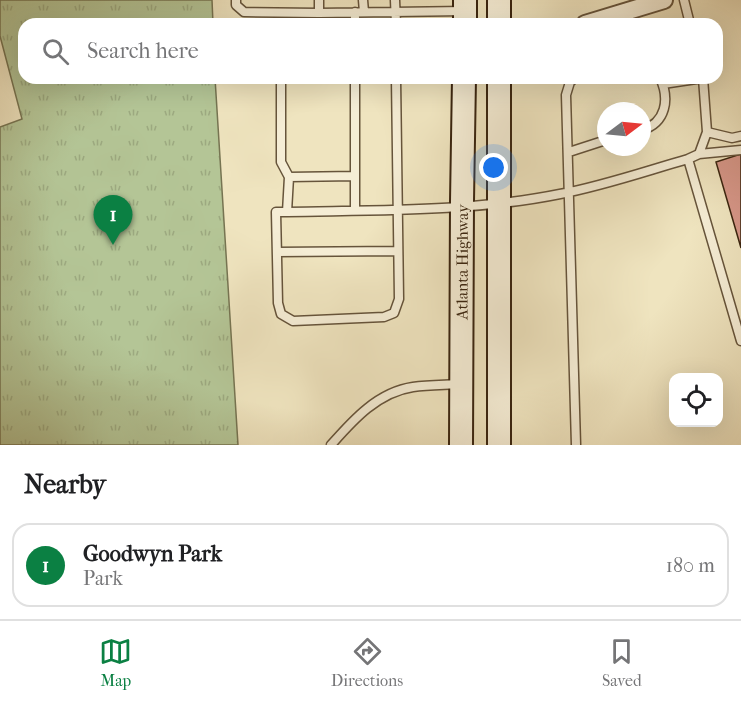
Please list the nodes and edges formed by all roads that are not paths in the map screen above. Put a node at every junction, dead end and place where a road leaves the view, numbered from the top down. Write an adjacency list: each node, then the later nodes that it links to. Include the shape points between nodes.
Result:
1 (236, 0): 11 (lane, via 244,12)
2 (318, 0): 11 (lane)
3 (363, 0): 8 (lane)
4 (395, 0): 9 (lane)
5 (499, 0): 14 (main road)
6 (661, 0): 15 (street)
7 (684, 0): 16 (lane)
8 (359, 12): 9 (lane); 11 (lane); 12 (lane)
9 (395, 12): 10 (lane); 13 (lane)
10 (465, 12)
11 (319, 13)
12 (357, 18)
13 (396, 18)
14 (499, 18)
15 (604, 18)
16 (688, 18)
17 (281, 84): 34 (lane, via 281,162)
18 (355, 84): 33 (lane)
19 (396, 84): 38 (lane)
20 (464, 84): 37 (main road, Atlanta Highway)
21 (499, 84): 36 (main road)
22 (569, 84): 30 (lane, via 566,95)
23 (661, 84): 25 (lane, via 665,106)
24 (703, 84): 26 (lane)
25 (651, 127)
26 (707, 132): 27 (lane, via 732,138); 31 (lane)
27 (741, 136)
28 (597, 144): 30 (lane)
29 (741, 150): 31 (lane)
30 (569, 152): 35 (lane)
31 (699, 154): 32 (lane)
32 (688, 159): 35 (lane); 43 (lane)
33 (355, 176): 34 (lane); 39 (lane)
34 (289, 177): 40 (lane)
35 (570, 192): 36 (lane); 48 (lane)
36 (499, 202): 37 (lane); 47 (main road)
37 (462, 206): 38 (lane); 44 (main road, Atlanta Highway)
38 (397, 209): 39 (lane); 41 (lane)
39 (356, 210): 40 (lane)
40 (287, 212): 42 (lane, via 276,212)
41 (398, 251): 42 (lane); 42 (lane, via 399,299 394,313 384,317 293,321 281,314 278,303)
42 (277, 252)
43 (741, 340)
44 (462, 384): 45 (lane, via 411,387 390,394 352,422); 46 (main road, Atlanta Highway)
45 (331, 445)
46 (461, 445)
47 (499, 445)
48 (576, 445)

